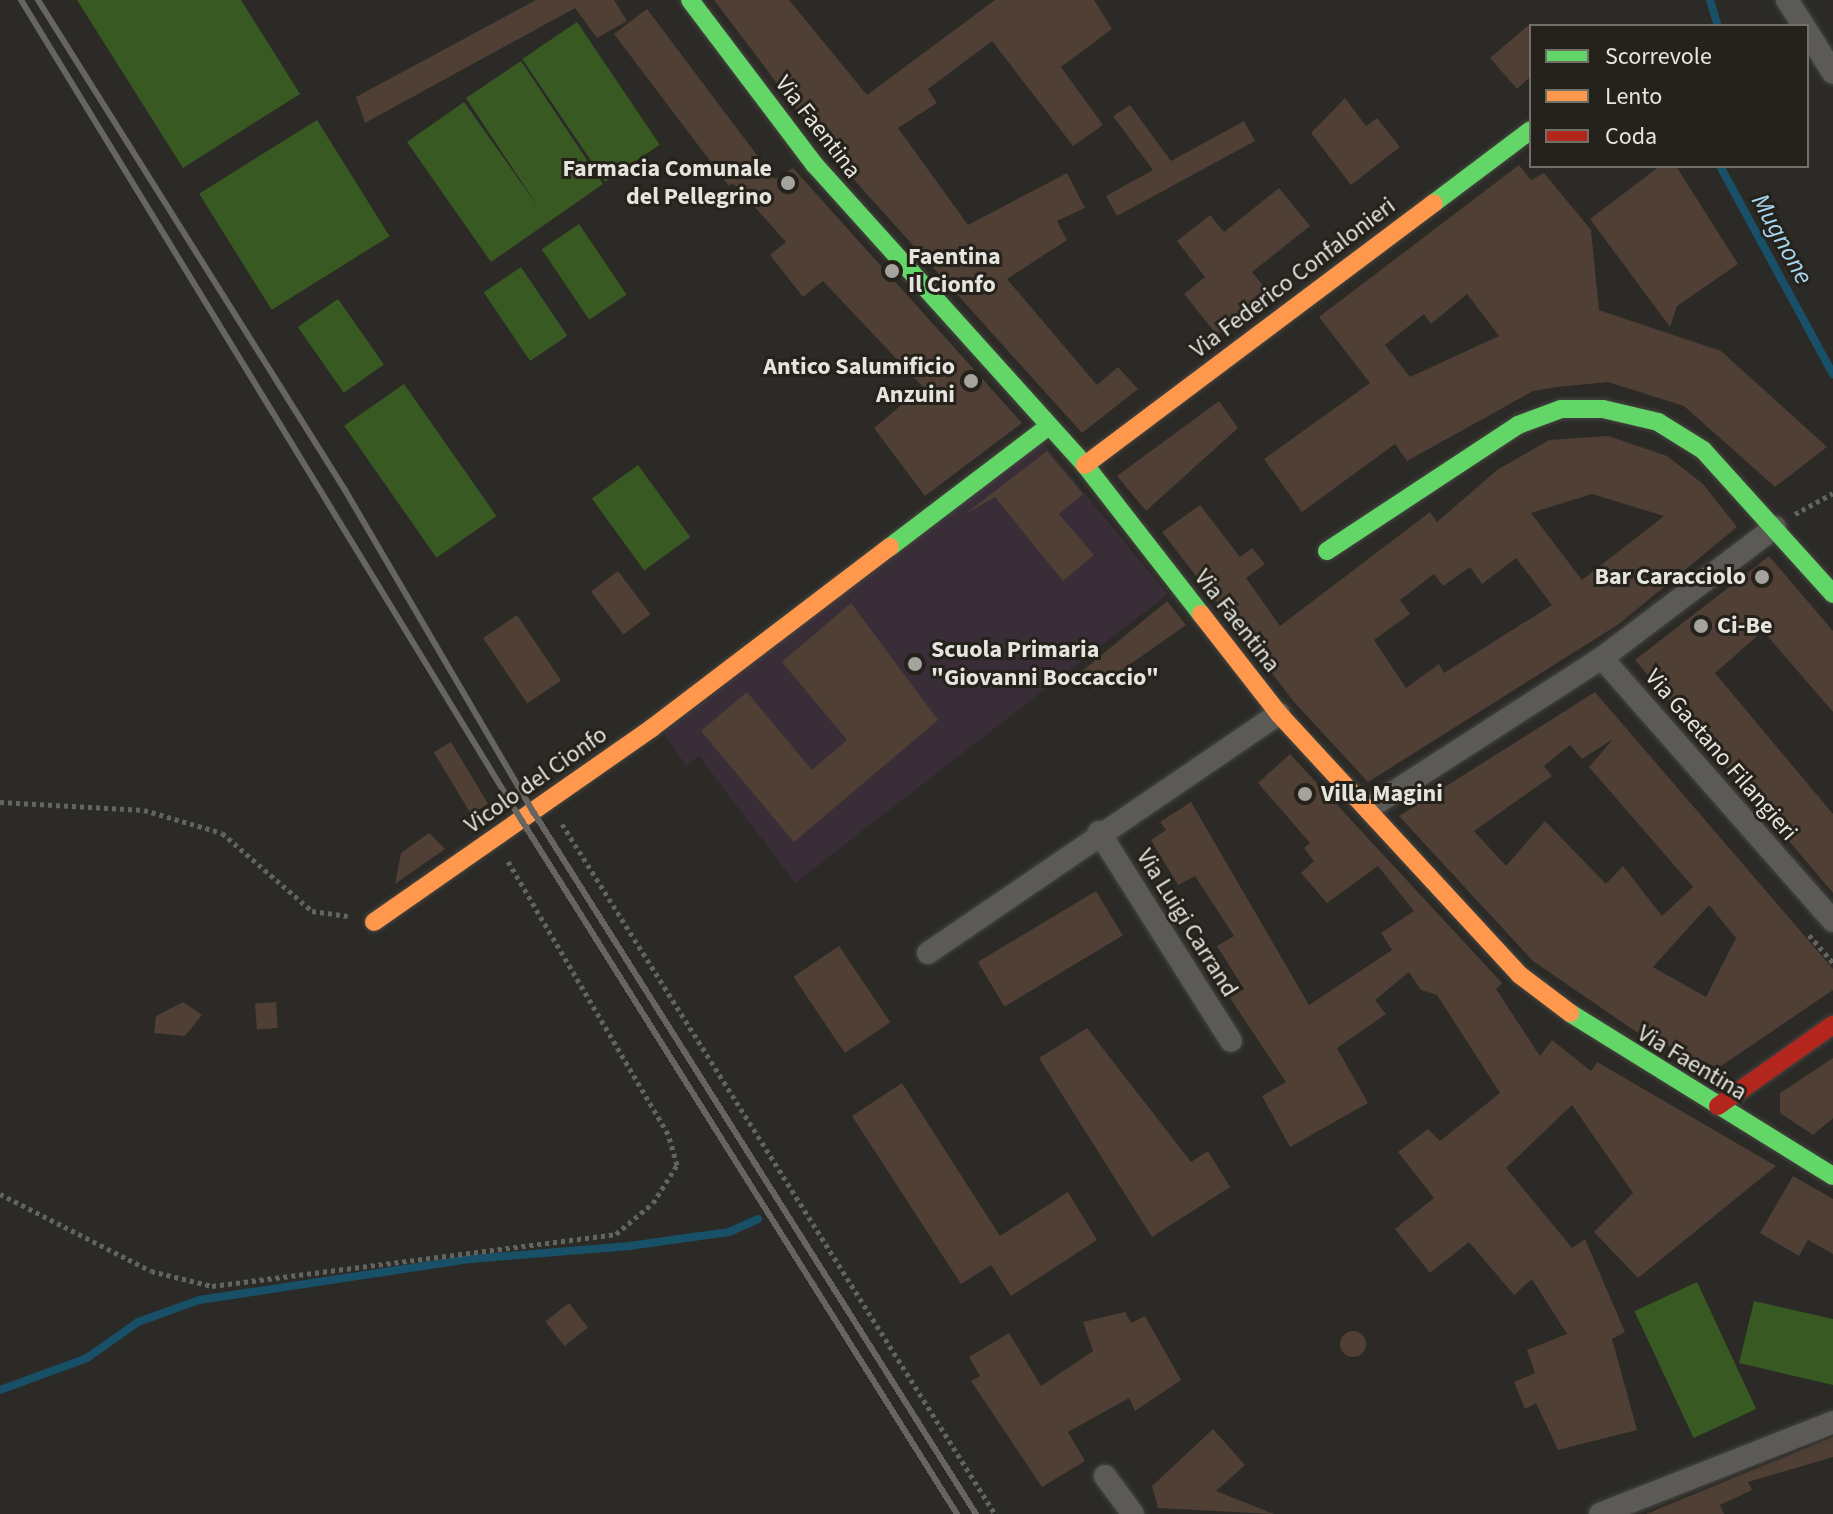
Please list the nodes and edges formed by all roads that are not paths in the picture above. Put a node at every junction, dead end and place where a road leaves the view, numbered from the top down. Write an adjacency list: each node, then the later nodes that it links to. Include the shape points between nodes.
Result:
1 (690, 0): 7 (street, Via Faentina, via 814,164)
2 (1787, 0): 3 (street)
3 (1803, 24)
4 (1809, 34): 5 (street)
5 (1833, 73)
6 (1529, 132): 8 (street, Via Federico Confalonieri)
7 (1049, 426): 8 (street, Via Faentina); 17 (street, Vicolo del Cionfo, via 548,803)
8 (1085, 465): 13 (street, Via Faentina)
9 (1775, 527): 10 (street, via 1728,472 1677,432 1625,413 1576,408 1502,434); 11 (street); 12 (street)
10 (1327, 551)
11 (1833, 594)
12 (1602, 658): 14 (street); 16 (street, Via Gaetano Filangieri)
13 (1279, 714): 14 (street, Via Faentina); 15 (street)
14 (1369, 808): 21 (street, Via Faentina, via 1546,998)
15 (1099, 832): 18 (street); 20 (street, Via Luigi Carrand)
16 (1833, 921)
17 (374, 922)
18 (928, 953)
19 (1833, 1025): 21 (street)
20 (1231, 1041)
21 (1718, 1106): 22 (street, Via Faentina)
22 (1833, 1176)
23 (1833, 1422): 26 (street)
24 (1105, 1476): 25 (street)
25 (1133, 1514)
26 (1600, 1514)

